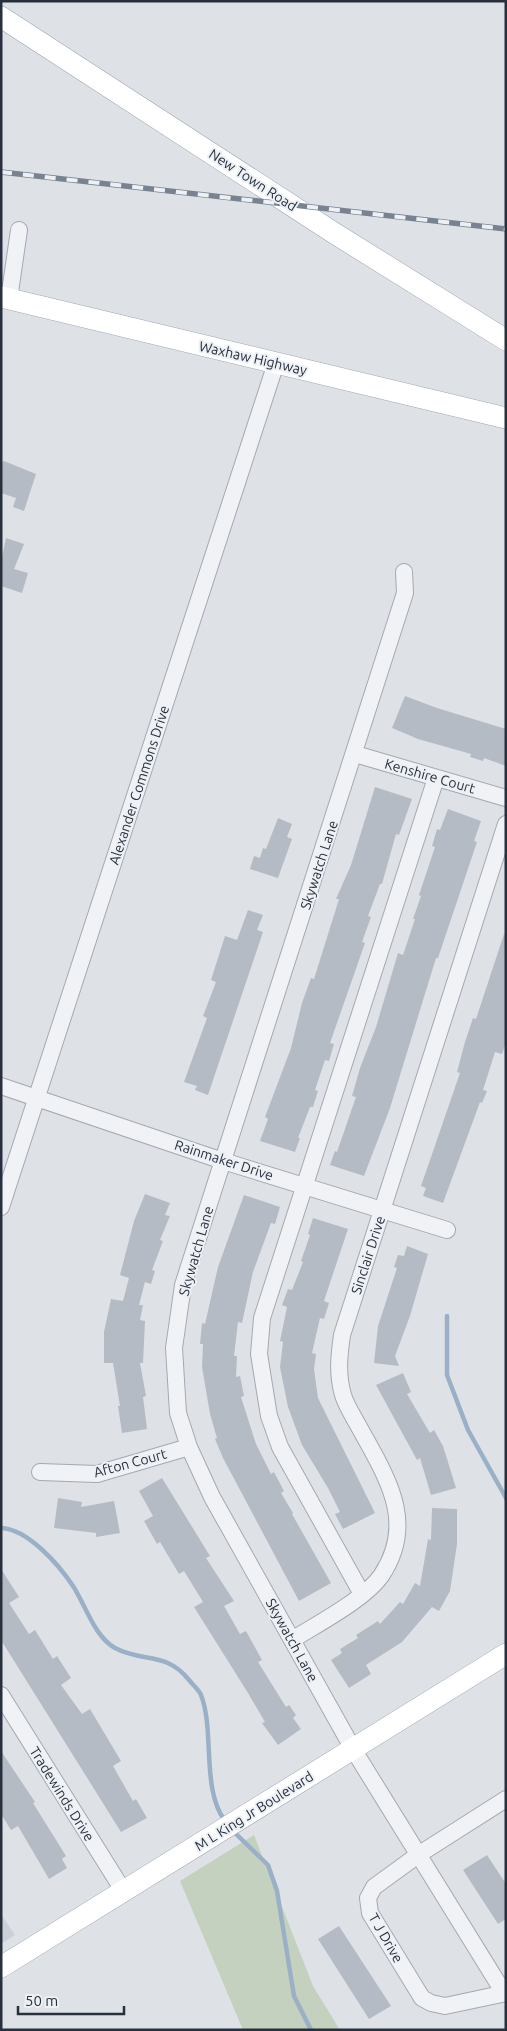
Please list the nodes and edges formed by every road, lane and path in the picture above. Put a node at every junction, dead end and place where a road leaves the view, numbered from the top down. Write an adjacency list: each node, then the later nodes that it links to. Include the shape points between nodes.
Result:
1 (1, 17): 4 (main road, New Town Road, via 334,233)
2 (19, 230): 3 (street)
3 (5, 298): 5 (main road, Waxhaw Highway)
4 (506, 340)
5 (276, 363): 6 (main road, Waxhaw Highway); 13 (street, Alexander Commons Drive)
6 (506, 418)
7 (404, 572): 8 (street, Skywatch Lane, via 405,593)
8 (355, 754): 9 (street, Kenshire Court); 14 (street, Skywatch Lane)
9 (436, 778): 10 (street, Kenshire Court); 15 (street)
10 (506, 798)
11 (506, 824): 17 (street, Sinclair Drive)
12 (1, 1086): 13 (street, Rainmaker Drive)
13 (38, 1097): 14 (street, Rainmaker Drive); 16 (street, Alexander Commons Drive)
14 (223, 1161): 15 (street, Rainmaker Drive); 19 (street, Skywatch Lane, via 183,1285 174,1348 178,1413)
15 (303, 1186): 17 (street, Rainmaker Drive); 21 (street, via 262,1318 259,1354 262,1384 280,1447)
16 (1, 1207)
17 (382, 1210): 18 (street, Rainmaker Drive); 21 (street, Sinclair Drive, via 342,1335 338,1368 343,1396 392,1489 398,1519 397,1541 381,1576)
18 (447, 1230)
19 (189, 1447): 20 (street, Afton Court, via 98,1474); 22 (street, Skywatch Lane, via 212,1497)
20 (40, 1472)
21 (362, 1594): 22 (street, Sinclair Drive)
22 (292, 1640): 25 (street, Skywatch Lane)
23 (506, 1654): 25 (main road, M L King Jr Boulevard)
24 (1, 1695): 28 (street, Tradewinds Drive)
25 (353, 1749): 27 (street, Skywatch Lane); 28 (main road, M L King Jr Boulevard)
26 (506, 1799): 27 (street, T J Drive)
27 (418, 1854): 30 (street, Skywatch Lane); 30 (street, T J Drive, via 374,1887 368,1898 370,1913 422,1998 445,2006)
28 (124, 1892): 29 (main road, M L King Jr Boulevard)
29 (1, 1967)
30 (505, 1993)

